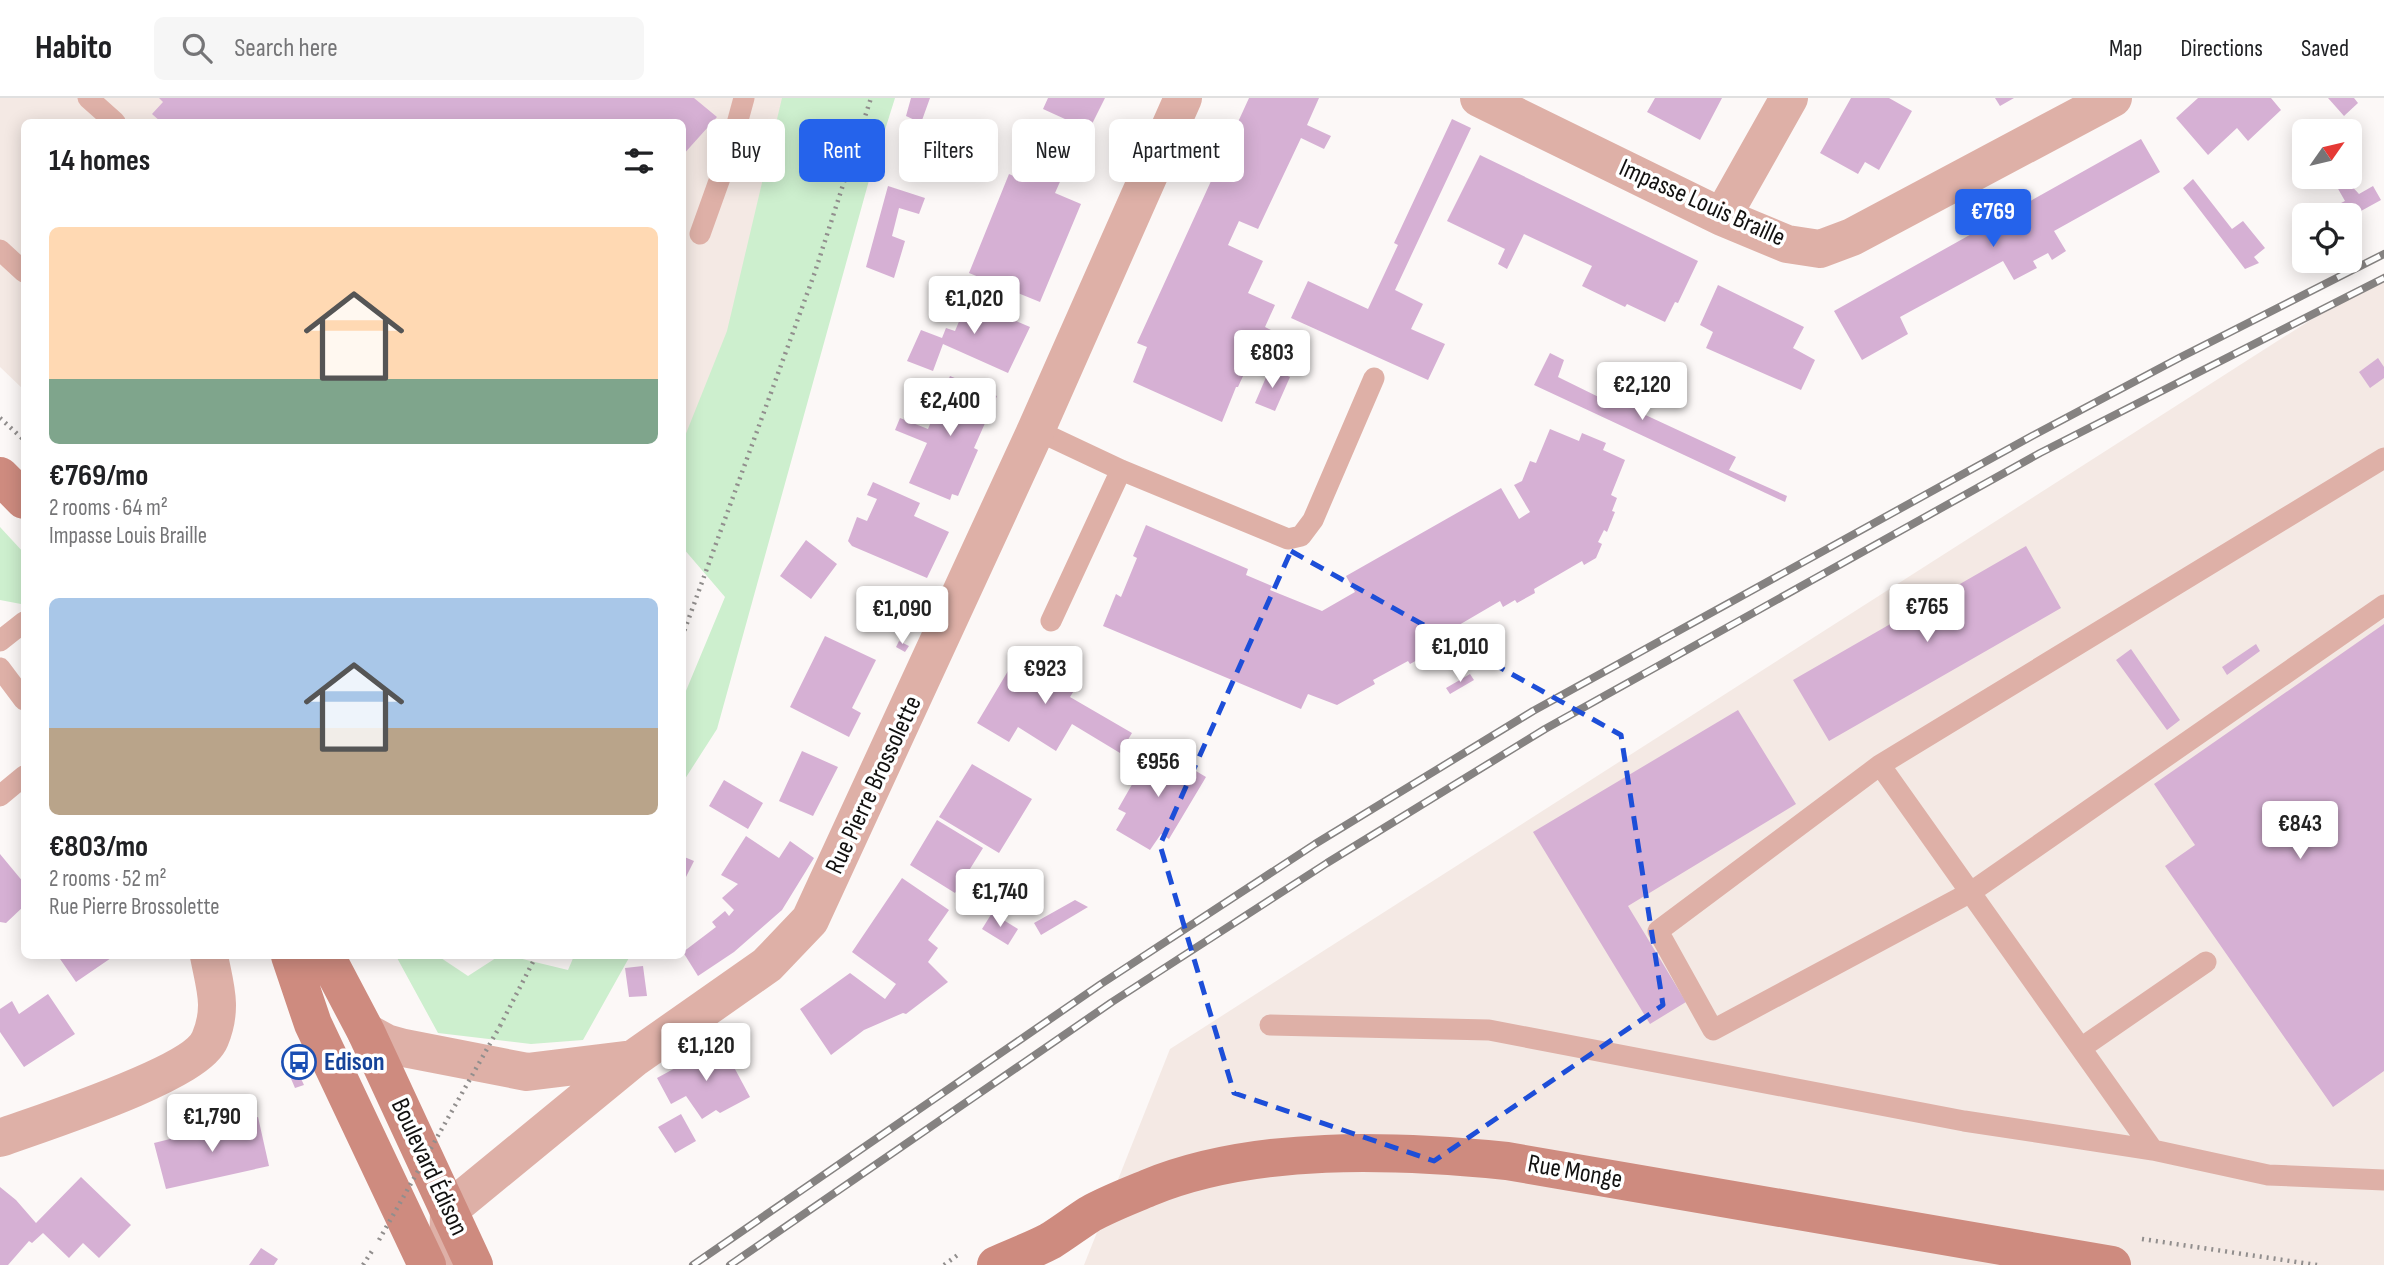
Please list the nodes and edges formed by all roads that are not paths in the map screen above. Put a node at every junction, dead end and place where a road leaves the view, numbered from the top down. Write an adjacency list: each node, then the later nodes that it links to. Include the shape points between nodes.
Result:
1 (88, 98): 7 (lane)
2 (744, 98): 9 (lane)
3 (1183, 98): 13 (street, Rue Pierre Brossolette)
4 (1479, 98): 8 (street, Impasse Louis Braille)
5 (1789, 98): 8 (street)
6 (2113, 98): 8 (street, Impasse Louis Braille, via 1852,237 1820,249 1787,244)
7 (112, 119)
8 (1722, 217)
9 (700, 234)
10 (0, 250): 11 (lane)
11 (14, 267)
12 (1374, 378): 15 (lane, via 1313,520 1301,537 1288,539)
13 (1036, 430): 15 (lane); 35 (street, Rue Pierre Brossolette, via 810,920 767,965)
14 (2384, 458): 24 (lane)
15 (1121, 470): 19 (lane)
16 (0, 476): 17 (street)
17 (21, 497)
18 (2384, 605): 27 (lane)
19 (1051, 621)
20 (21, 624): 21 (lane)
21 (0, 641)
22 (0, 668): 23 (lane)
23 (21, 695)
24 (1880, 765): 27 (lane); 27 (lane, via 1658,931 1713,1030)
25 (21, 778): 26 (lane)
26 (0, 796)
27 (1971, 892): 34 (lane)
28 (210, 959): 36 (street, via 219,1012 209,1042 191,1060 164,1076)
29 (291, 959): 41 (street, Boulevard Édison, via 313,1024)
30 (328, 959): 33 (street, Boulevard Édison)
31 (2206, 962): 34 (lane)
32 (1270, 1025): 37 (lane, via 1489,1030 1964,1121)
33 (366, 1032): 35 (street, Rue Pierre Brossolette, via 404,1048 527,1072); 39 (street, Boulevard Édison)
34 (2081, 1048): 37 (lane)
35 (633, 1059): 39 (street, Rue Pierre Brossolette)
36 (0, 1138)
37 (2153, 1150): 38 (lane, via 2269,1175)
38 (2384, 1180)
39 (449, 1210): 42 (street); 43 (street, Boulevard Édison)
40 (1040, 1253): 44 (street, Rue Monge); 45 (street, Rue Monge, via 1093,1213 1198,1172 1318,1155 1430,1153 1507,1161)
41 (427, 1265)
42 (448, 1265)
43 (474, 1265)
44 (996, 1265)
45 (2112, 1265)

